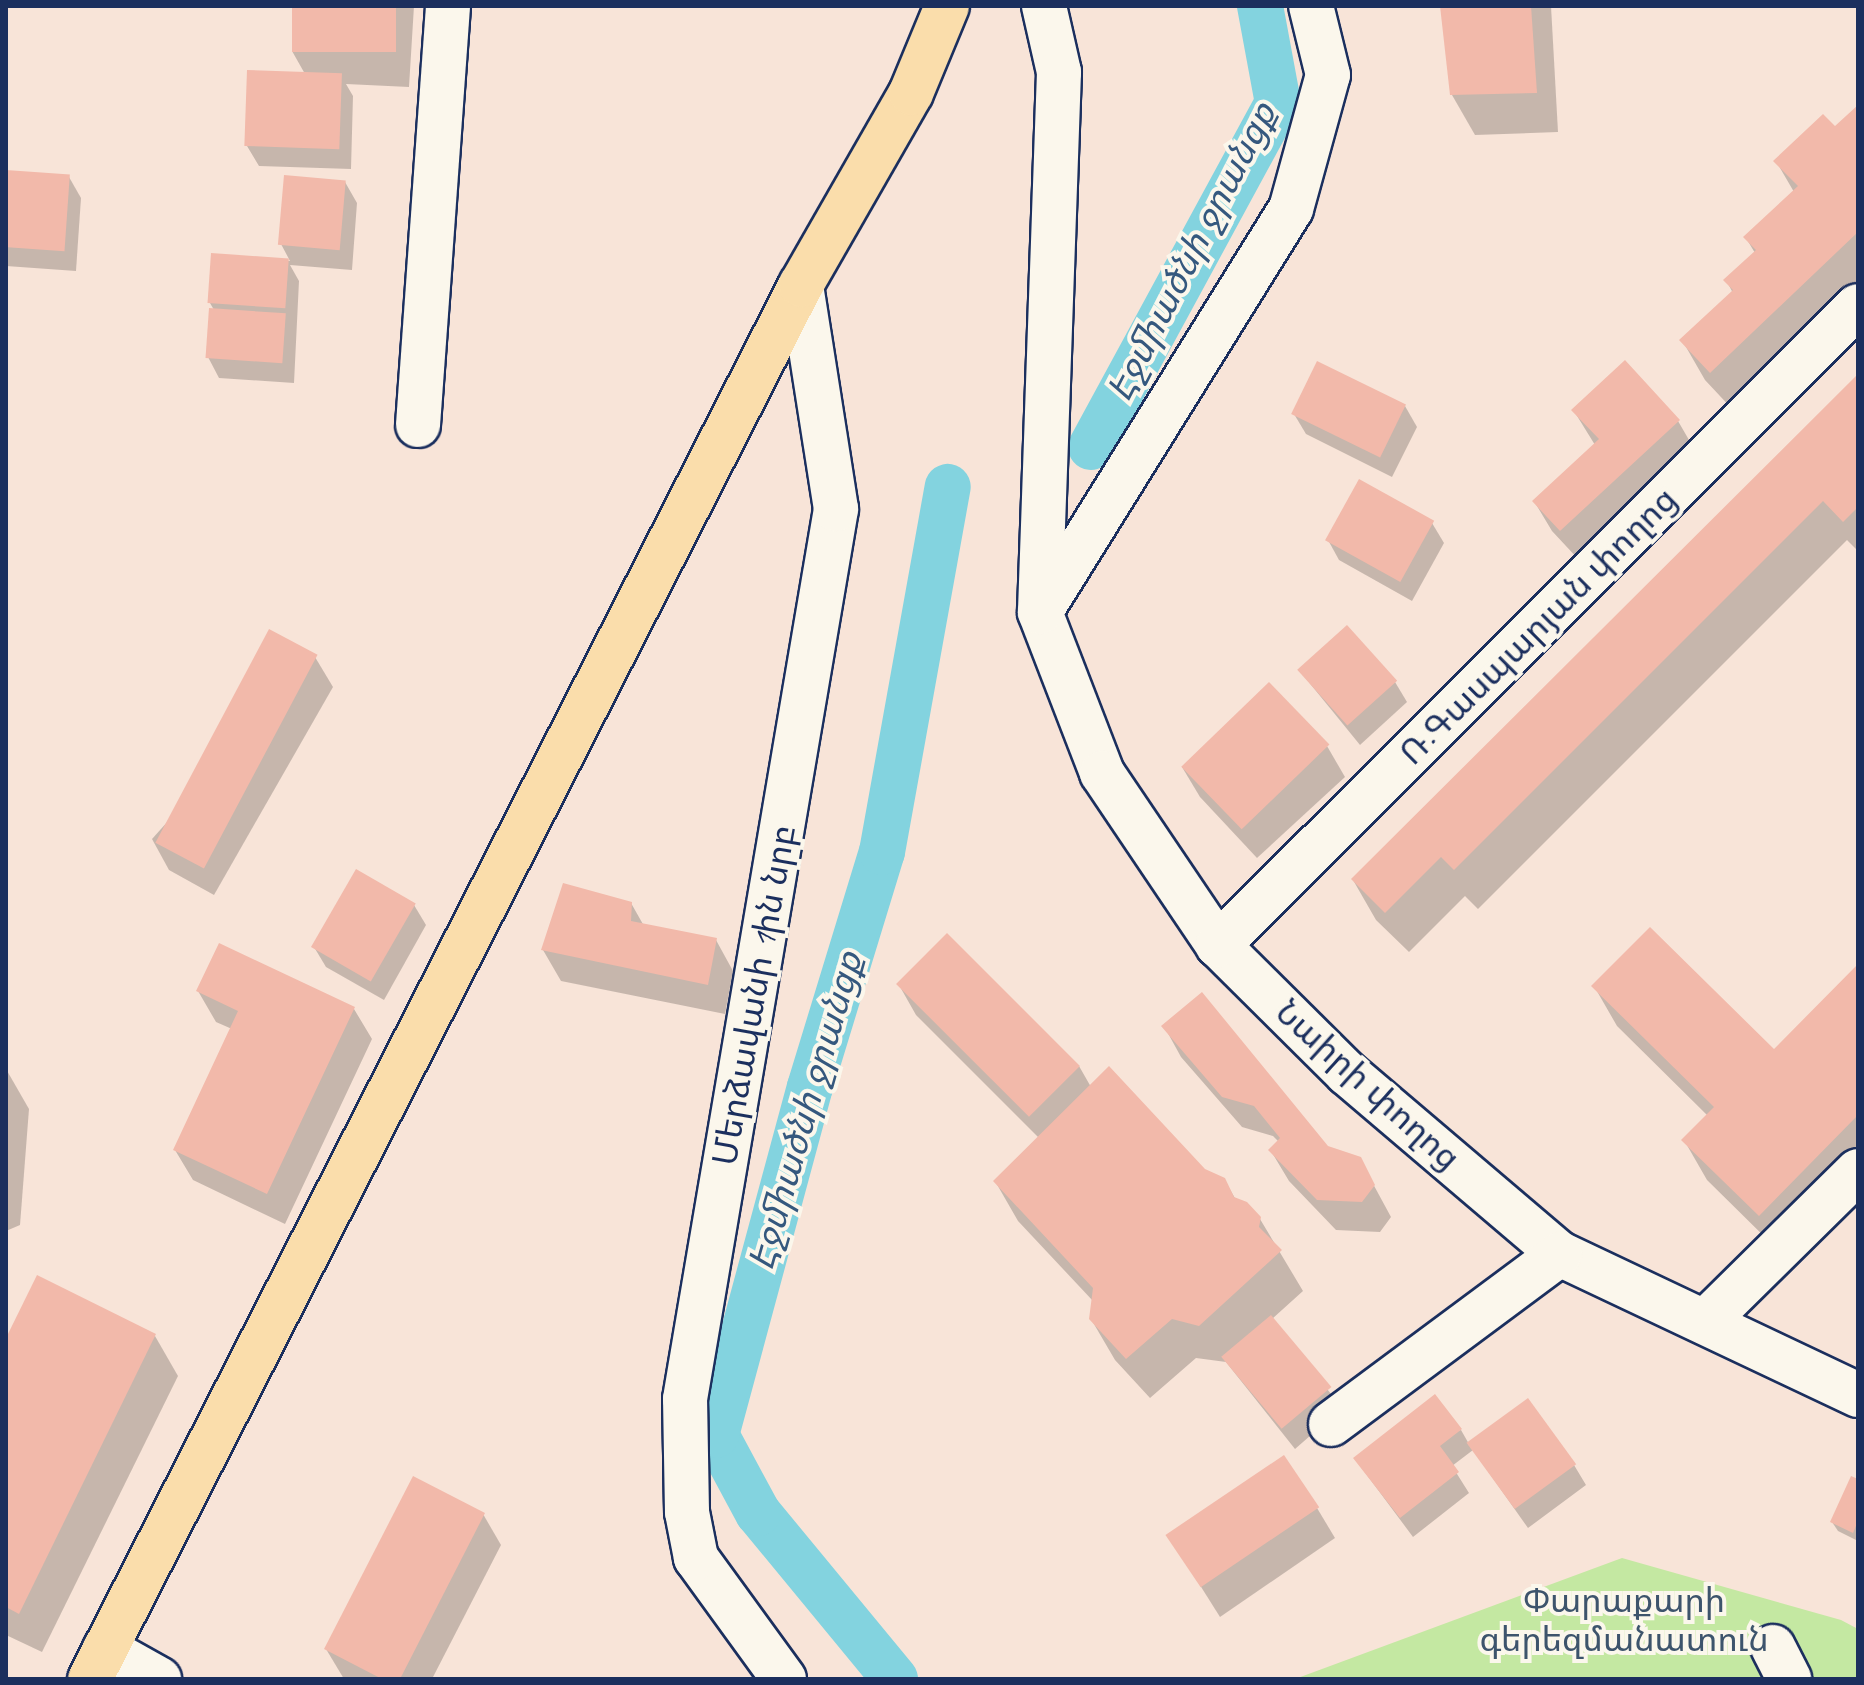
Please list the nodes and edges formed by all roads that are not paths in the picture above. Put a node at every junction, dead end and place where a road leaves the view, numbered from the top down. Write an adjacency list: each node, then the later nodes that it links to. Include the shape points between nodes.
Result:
1 (448, 6): 7 (street)
2 (947, 6): 5 (main road, via 911,93)
3 (1044, 6): 8 (street, via 1059,72)
4 (1311, 6): 8 (street, via 1328,75 1291,209)
5 (801, 285): 15 (main road); 17 (street, Մերձավանի 1ին նրբ, via 836,509 685,1399 687,1512 696,1558)
6 (1858, 306): 9 (street, Ռ.Գասպարյան փողոց)
7 (418, 425)
8 (1040, 612): 9 (street, Նաիրի փողոց, via 1102,773)
9 (1218, 945): 11 (street, Նաիրի փողոց, via 1347,1073)
10 (1858, 1171): 12 (street)
11 (1560, 1254): 12 (street, Նաիրի փողոց); 14 (street)
12 (1705, 1322): 13 (street, Նաիրի փողոց)
13 (1858, 1395)
14 (1331, 1424)
15 (98, 1664): 16 (street)
16 (159, 1679)
17 (784, 1679)

